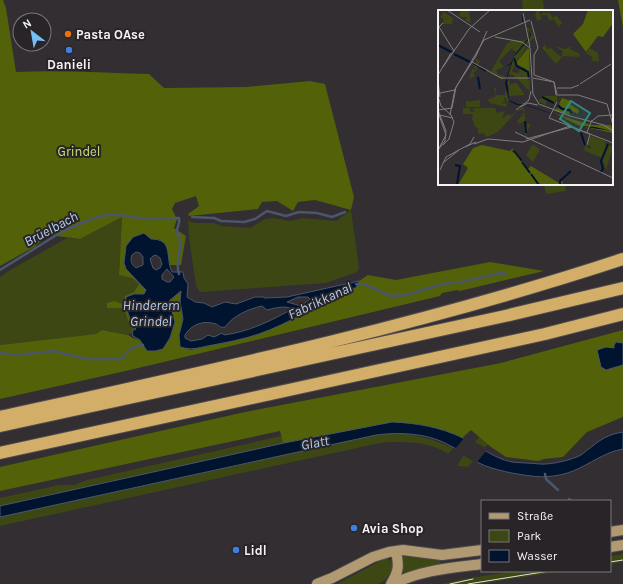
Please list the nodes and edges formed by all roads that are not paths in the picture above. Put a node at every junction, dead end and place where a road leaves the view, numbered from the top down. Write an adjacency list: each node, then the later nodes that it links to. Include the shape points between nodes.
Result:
1 (623, 259): 4 (highway, via 524,290 399,324 210,370)
2 (623, 288): 5 (highway, via 517,314)
3 (623, 314): 6 (highway, via 545,334)
4 (0, 416)
5 (0, 426)
6 (0, 453)
7 (623, 530): 8 (main road)
8 (611, 532)
9 (623, 545): 10 (main road)
10 (611, 547)
11 (396, 550): 12 (main road, via 447,555); 14 (main road, via 373,557); 16 (main road, via 398,566)
12 (481, 550)
13 (481, 564): 16 (main road, via 427,571)
14 (330, 581): 15 (main road)
15 (317, 584)
16 (392, 584)

